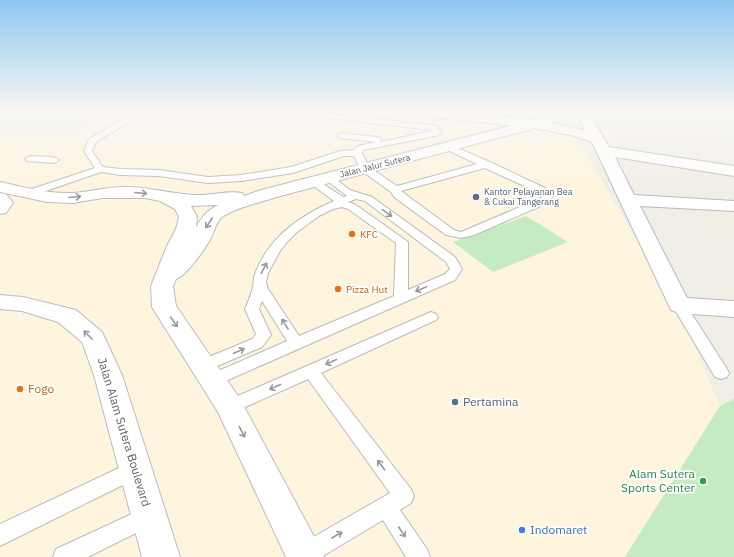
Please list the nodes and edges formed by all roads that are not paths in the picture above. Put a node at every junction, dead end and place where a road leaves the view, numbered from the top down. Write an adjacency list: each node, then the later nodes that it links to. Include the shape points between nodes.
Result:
1 (99, 137): 14 (lane, via 92,141 88,151)
2 (350, 137): 7 (lane)
3 (416, 137): 7 (lane)
4 (485, 137): 9 (main road, Jalan Jalur Sutera)
5 (586, 137): 8 (main road)
6 (596, 137): 8 (main road)
7 (390, 142): 10 (lane, via 361,148)
8 (600, 145): 16 (main road); 25 (main road)
9 (448, 147): 13 (lane); 15 (main road, Jalan Jalur Sutera)
10 (357, 153): 14 (lane, via 343,153 293,170 241,178 208,180); 15 (lane)
11 (30, 159): 12 (lane)
12 (54, 160)
13 (487, 164): 19 (lane); 19 (lane, via 541,190 547,196 546,200 470,233 457,235 450,233 421,212)
14 (100, 169): 20 (lane)
15 (365, 169): 17 (main road, Jalan Jalur Sutera); 19 (lane)
16 (734, 171)
17 (322, 180): 21 (main road, Jalan Jalur Sutera); 24 (lane); 24 (lane, via 338,186)
18 (0, 187): 20 (main road, Jalan Jalur Sutera)
19 (395, 190)
20 (30, 193): 22 (main road, Jalan Jalur Sutera, one-way to 22, via 47,197 73,198 126,192)
21 (267, 194): 22 (main road, Jalan Jalur Sutera, via 198,202); 29 (main road, Jalan Jalur Sutera, one-way to 29, via 224,208 215,214 188,256)
22 (165, 197): 29 (main road, Jalan Jalur Sutera, via 182,206 188,216 186,229)
23 (0, 198): 27 (main road, via 4,203)
24 (347, 199): 28 (lane); 31 (lane, one-way to 31, via 368,199 452,260 456,268 450,276)
25 (628, 200): 26 (main road); 33 (main road)
26 (734, 206)
27 (0, 210)
28 (302, 222): 30 (lane, one-way to 28, via 260,275 270,255); 31 (lane, via 310,222 333,206 342,204 352,207 402,242)
29 (162, 286): 38 (main road, one-way to 38, via 164,308)
30 (260, 286): 36 (lane, one-way to 30); 38 (lane, one-way to 30, via 257,343 264,334 252,309)
31 (401, 297): 36 (lane)
32 (0, 302): 41 (main road, Jalan Alam Sutera Boulevard, one-way to 32, via 108,375 92,338 67,316 23,304)
33 (679, 305): 34 (main road); 39 (lane)
34 (734, 309)
35 (431, 317): 37 (lane, one-way to 37, via 397,338 359,355)
36 (296, 343): 38 (lane, via 252,364)
37 (311, 371): 40 (lane, one-way to 40); 42 (lane, one-way to 37, via 404,496)
38 (208, 373): 40 (main road)
39 (721, 373)
40 (230, 407): 45 (main road, one-way to 45)
41 (136, 469): 43 (main road, Jalan Alam Sutera Boulevard); 44 (lane)
42 (386, 507): 45 (lane, one-way to 42); 48 (lane, one-way to 48)
43 (150, 516): 46 (lane); 47 (main road, Jalan Alam Sutera Boulevard)
44 (0, 535)
45 (304, 556)
46 (64, 557)
47 (162, 557)
48 (419, 557)

